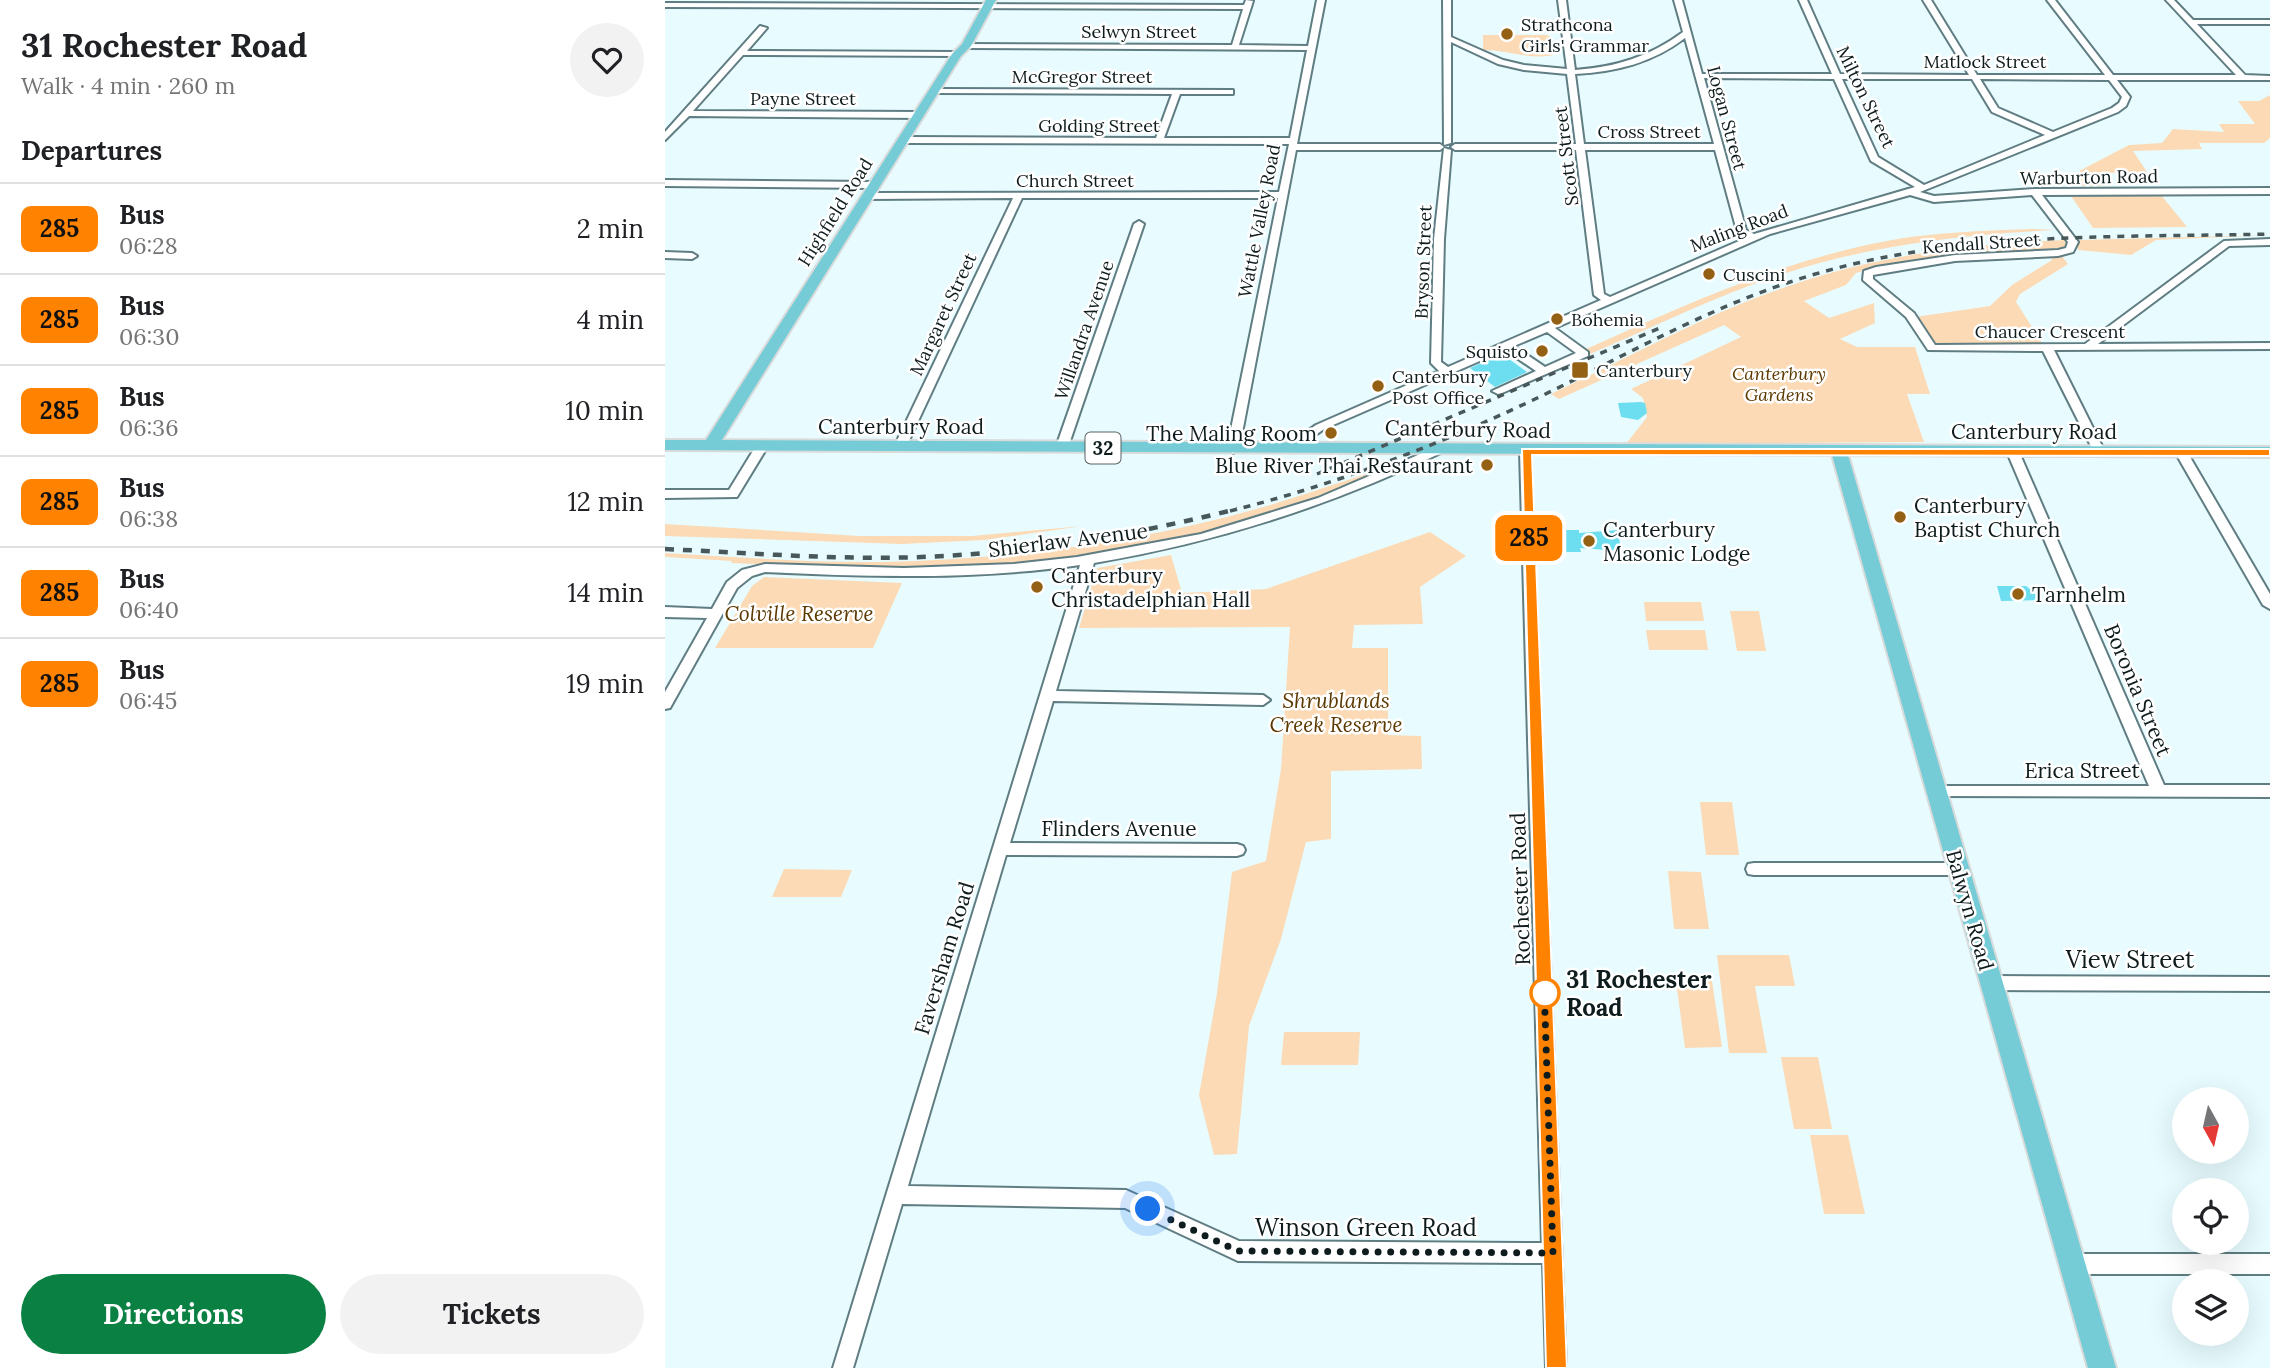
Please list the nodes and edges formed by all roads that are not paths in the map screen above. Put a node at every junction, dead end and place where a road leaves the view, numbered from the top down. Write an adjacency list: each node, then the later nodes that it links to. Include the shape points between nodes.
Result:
1 (670, 0): 12 (street)
2 (1321, 0): 22 (street, Wattle Valley Road)
3 (1447, 0): 17 (street, Bryson Street)
4 (1562, 0): 25 (street, Scott Street)
5 (1678, 0): 16 (street, Logan Street)
6 (1803, 0): 27 (street, Milton Street)
7 (1927, 0): 28 (street)
8 (2051, 0): 29 (street, Maling Road)
9 (2170, 0): 13 (street)
10 (989, 3): 11 (street); 12 (street); 18 (main road, Highfield Road)
11 (1249, 4): 20 (street)
12 (665, 5)
13 (2191, 22): 14 (street); 30 (street)
14 (2270, 22)
15 (763, 28): 23 (street)
16 (1687, 33): 19 (street); 21 (street, Logan Street)
17 (1446, 38): 25 (street, via 1499,62); 43 (street, Bryson Street)
18 (966, 46): 20 (street, Selwyn Street); 24 (main road, Highfield Road)
19 (1672, 46): 21 (street); 25 (street, via 1622,67)
20 (1235, 47): 22 (street, Selwyn Street)
21 (1691, 47): 26 (street, Logan Street)
22 (1311, 48): 42 (street, Wattle Valley Road)
23 (740, 53): 24 (street); 36 (street)
24 (957, 54): 32 (main road, Highfield Road)
25 (1571, 71): 44 (street, Scott Street)
26 (1700, 76): 27 (street, Matlock Street); 45 (street, Logan Street)
27 (1837, 76): 28 (street, Matlock Street); 47 (street, Milton Street, via 1874,159)
28 (1973, 76): 29 (street, Matlock Street); 38 (street, via 1995,110)
29 (2111, 77): 30 (street, Matlock Street); 38 (street, Maling Road, via 2126,97 2123,104)
30 (2242, 78): 31 (street, Matlock Street)
31 (2270, 78)
32 (935, 91): 33 (street, McGregor Street); 35 (main road, Highfield Road)
33 (1177, 92): 34 (street, McGregor Street); 41 (street)
34 (1230, 92)
35 (920, 115): 36 (street, Payne Street); 40 (main road, Highfield Road)
36 (684, 116): 37 (street, Payne Street); 39 (street)
37 (665, 119)
38 (2052, 135): 47 (street, Maling Road)
39 (665, 137)
40 (904, 139): 41 (street, Golding Street); 48 (main road, Highfield Road)
41 (1159, 141): 42 (street, Golding Street)
42 (1293, 144): 43 (street, Cross Street); 52 (street, Wattle Valley Road)
43 (1447, 147): 44 (street, Cross Street); 66 (street, Bryson Street, via 1436,363)
44 (1580, 147): 45 (street, Cross Street); 60 (street, Scott Street, via 1599,295)
45 (1717, 147): 55 (street, Logan Street, via 1742,231)
46 (665, 183): 48 (street, Church Street)
47 (1923, 188): 50 (street, Maling Road)
48 (872, 190): 53 (street, Church Street); 70 (main road, Highfield Road)
49 (2270, 191): 51 (street, Warburton Road)
50 (1911, 192): 51 (street, Warburton Road, via 1934,199); 55 (street, Maling Road)
51 (2035, 192): 59 (street, Kendall Street, via 2073,242 2070,250 1955,258)
52 (1282, 195): 53 (street, Church Street); 74 (street, Wattle Valley Road)
53 (1019, 196): 72 (street, Margaret Street)
54 (1139, 224): 73 (street, Willandra Avenue)
55 (1753, 238): 60 (street, Maling Road)
56 (2270, 242): 65 (street, via 2227,243)
57 (665, 256): 58 (street)
58 (692, 256)
59 (1868, 274): 64 (street, Chaucer Crescent, via 1868,280 1909,315 1932,348)
60 (1610, 301): 61 (street, Maling Road)
61 (1548, 328): 62 (street, Maling Road); 67 (street, via 1584,354)
62 (1506, 346): 66 (street, Maling Road); 67 (street)
63 (2270, 346): 65 (street, Chaucer Crescent)
64 (2047, 348): 65 (street, Chaucer Crescent); 81 (street)
65 (2086, 348)
66 (1447, 371): 75 (street, Maling Road, via 1320,427 1309,434)
67 (1544, 371): 68 (street)
68 (1497, 391)
69 (665, 445): 70 (main road, Canterbury Road / 32)
70 (711, 445): 71 (main road, Canterbury Road / 32)
71 (762, 446): 72 (main road, Canterbury Road / 32); 85 (street, via 733,494)
72 (900, 447): 73 (main road, Canterbury Road / 32)
73 (1062, 447): 74 (main road, Canterbury Road / 32)
74 (1233, 449): 75 (main road, Canterbury Road / 32)
75 (1305, 449): 76 (main road, Canterbury Road / 32)
76 (1392, 450): 77 (main road, Canterbury Road / 32); 84 (street, via 1405,458)
77 (1439, 450): 78 (main road, Canterbury Road / 32); 84 (street, Shierlaw Avenue)
78 (1526, 451): 79 (main road, Canterbury Road / 32); 103 (street, Rochester Road)
79 (1839, 452): 80 (main road, Canterbury Road / 32); 95 (main road, Balwyn Road)
80 (2013, 452): 81 (main road, Canterbury Road / 32); 94 (street, Boronia Street)
81 (2099, 452): 82 (main road, Canterbury Road / 32)
82 (2181, 452): 83 (main road, Canterbury Road / 32); 87 (street)
83 (2270, 452)
84 (1401, 470): 86 (street, Shierlaw Avenue, via 1314,506 1236,530)
85 (665, 494)
86 (1088, 561): 89 (street, Shierlaw Avenue, via 951,572 765,568 747,573 732,585); 90 (street, Faversham Road)
87 (2270, 605)
88 (665, 612): 89 (street)
89 (716, 614): 92 (street)
90 (1047, 696): 91 (street); 96 (street, Faversham Road)
91 (1263, 700)
92 (665, 705)
93 (2270, 790): 94 (street, Erica Street)
94 (2158, 791): 95 (street, Erica Street)
95 (1936, 792): 99 (main road, Balwyn Road)
96 (1001, 849): 97 (street, Flinders Avenue); 102 (street, Faversham Road)
97 (1237, 850)
98 (1754, 869): 99 (street)
99 (1958, 869): 100 (main road, Balwyn Road)
100 (1990, 983): 101 (street, View Street); 104 (main road, Balwyn Road)
101 (2270, 984)
102 (895, 1195): 103 (street, Winson Green Road, via 1126,1199 1238,1251); 106 (street, Faversham Road)
103 (1553, 1253): 107 (street, Rochester Road)
104 (2072, 1264): 105 (street); 108 (main road, Balwyn Road)
105 (2270, 1264)
106 (843, 1368)
107 (1556, 1368)
108 (2102, 1368)

